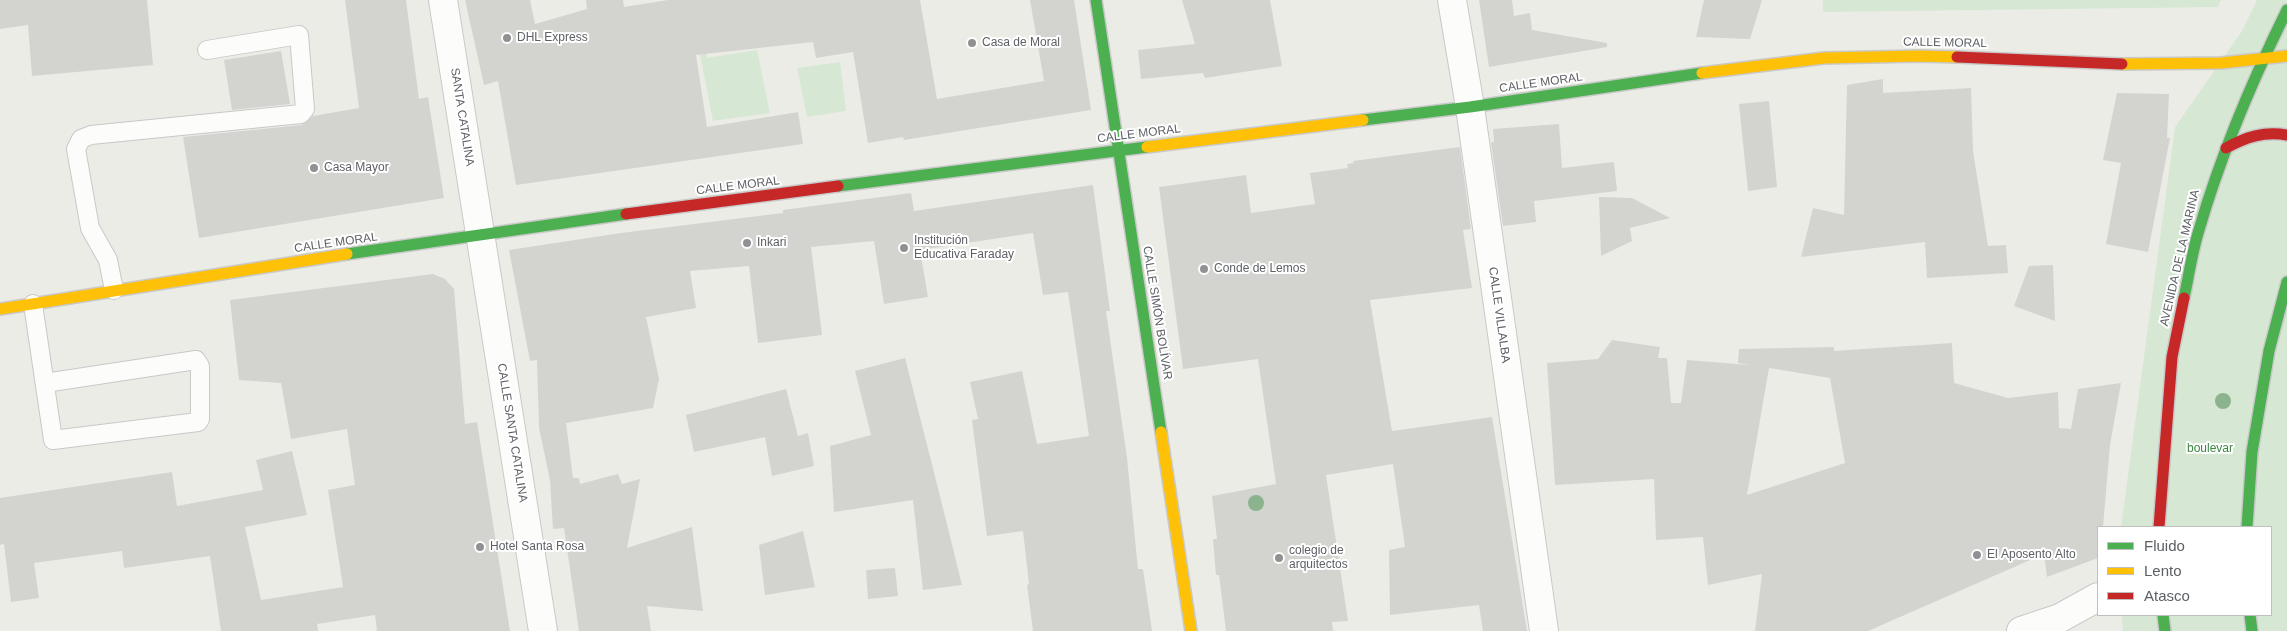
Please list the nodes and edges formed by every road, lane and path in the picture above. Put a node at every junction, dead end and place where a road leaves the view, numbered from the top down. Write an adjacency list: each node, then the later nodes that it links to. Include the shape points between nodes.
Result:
1 (443, 0): 12 (street, SANTA CATALINA)
2 (1096, 0): 11 (street, CALLE SIMÓN BOLÍVAR)
3 (1452, 0): 8 (street, CALLE VILLALBA)
4 (2287, 10): 7 (street, AVENIDA DE LA MARINA)
5 (207, 50): 14 (lane, via 300,35 305,109 301,114 91,134 81,139 76,148 90,228 108,260)
6 (2287, 56): 7 (street, CALLE MORAL)
7 (2263, 59): 8 (street, CALLE MORAL, via 2221,64 2151,65 1919,56 1824,58); 10 (street, AVENIDA DE LA MARINA)
8 (1470, 107): 11 (street, CALLE MORAL); 25 (street, CALLE VILLALBA)
9 (2287, 135): 10 (street, via 2264,132 2244,137)
10 (2226, 148): 18 (street, AVENIDA DE LA MARINA, via 2198,232 2172,357)
11 (1119, 151): 12 (street, CALLE MORAL); 24 (street, CALLE SIMÓN BOLÍVAR)
12 (481, 234): 14 (street, CALLE MORAL); 23 (street, CALLE SANTA CATALINA)
13 (2287, 282): 19 (street, via 2269,351 2252,452)
14 (114, 290): 15 (street, CALLE MORAL)
15 (33, 304): 16 (street, CALLE MORAL); 17 (lane)
16 (0, 309)
17 (45, 383): 17 (lane, via 52,438 55,440 198,422 200,419 200,366 196,360)
18 (2159, 526)
19 (2247, 526)
20 (2097, 598): 26 (street, via 2060,618)
21 (2163, 616): 27 (street)
22 (2250, 616): 28 (street)
23 (543, 631)
24 (1191, 631)
25 (1544, 631)
26 (2021, 631)
27 (2165, 631)
28 (2252, 631)

